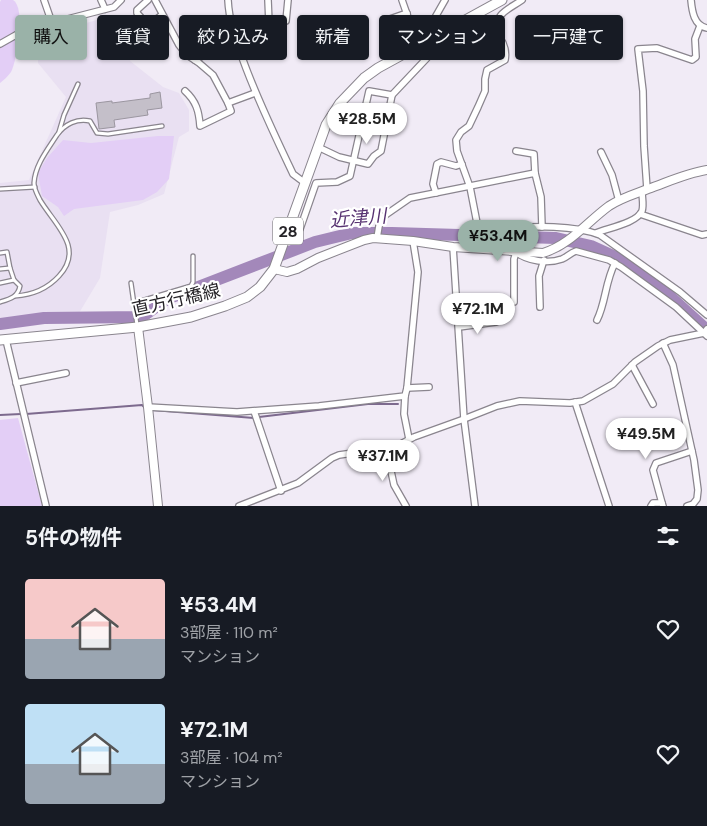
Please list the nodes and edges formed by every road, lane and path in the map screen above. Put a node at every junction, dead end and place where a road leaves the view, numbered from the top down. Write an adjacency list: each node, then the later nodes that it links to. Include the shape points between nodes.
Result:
1 (44, 0): 16 (street)
2 (101, 0): 14 (street)
3 (121, 0): 14 (street, via 114,7)
4 (148, 0): 18 (street, via 137,10)
5 (155, 0): 19 (street)
6 (228, 0): 20 (street)
7 (268, 0): 21 (street)
8 (288, 0): 22 (street)
9 (402, 0): 15 (street)
10 (445, 0): 24 (street)
11 (502, 0): 25 (main road, 直方行橋線 / 28)
12 (522, 0): 26 (street)
13 (691, 0): 27 (street)
14 (105, 9): 17 (street)
15 (407, 13): 23 (street)
16 (49, 15)
17 (82, 15)
18 (138, 15)
19 (162, 15)
20 (229, 15)
21 (269, 15)
22 (287, 15)
23 (401, 15)
24 (436, 15)
25 (475, 15)
26 (500, 15)
27 (700, 26): 29 (street); 56 (street, via 695,39 696,58 692,60 657,48 638,49 643,91)
28 (169, 27): 32 (street)
29 (707, 28)
30 (15, 36): 31 (street)
31 (0, 44)
32 (179, 45)
33 (195, 60): 42 (street, via 213,75)
34 (244, 60): 40 (street)
35 (393, 60): 45 (main road, 直方行橋線 / 28, via 378,68 340,103 326,125)
36 (425, 60): 41 (street)
37 (504, 60): 49 (street, via 487,70 485,91 478,108 469,126 456,140)
38 (78, 84): 44 (lane)
39 (184, 91): 42 (street, via 199,110 200,126 231,111)
40 (255, 93): 42 (street); 52 (street, via 293,174)
41 (392, 94): 48 (street, via 381,151 368,164); 48 (street, via 368,91)
42 (228, 103)
43 (162, 126): 44 (lane, via 102,134 97,133 90,121 82,119 71,122)
44 (58, 135): 53 (lane, via 37,168)
45 (318, 147): 48 (street); 52 (main road, 直方行橋線 / 28)
46 (516, 151): 51 (street, via 534,154)
47 (602, 152): 58 (street)
48 (353, 161): 62 (street, via 350,176 337,182 316,183 300,229 294,235)
49 (462, 164): 54 (street); 57 (street, via 437,164 433,184)
50 (707, 170): 56 (street, via 692,172)
51 (535, 173): 54 (street); 60 (street, via 541,198)
52 (305, 183): 62 (main road, 直方行橋線 / 28)
53 (35, 187): 55 (lane); 79 (lane, via 46,210 67,238 70,261 55,280 38,291)
54 (470, 187): 57 (street); 60 (street, via 476,223 482,229)
55 (0, 189)
56 (645, 190): 58 (street); 59 (street)
57 (436, 193): 65 (street, via 410,198 384,216)
58 (619, 201): 61 (street)
59 (640, 214): 63 (street, via 636,219); 64 (street)
60 (542, 227): 61 (street)
61 (581, 231): 63 (street); 68 (street, via 554,250)
62 (287, 233): 75 (main road, 直方行橋線 / 28)
63 (596, 233): 84 (street)
64 (707, 234)
65 (377, 238): 66 (street); 75 (street, via 364,240 297,269 287,272)
66 (412, 241): 67 (street); 95 (street, via 418,272)
67 (453, 246): 68 (street); 88 (street)
68 (516, 252): 71 (street, via 523,258); 81 (street)
69 (0, 253): 73 (lane, via 7,252)
70 (193, 256): 82 (lane, via 191,286)
71 (544, 260): 72 (street, via 554,261 576,251); 83 (street, via 539,276)
72 (615, 263): 85 (street); 89 (street)
73 (10, 268): 74 (lane); 76 (lane)
74 (0, 269)
75 (274, 269): 87 (main road, 直方行橋線 / 28, via 247,297 191,317)
76 (14, 280): 77 (lane); 79 (lane, via 20,286)
77 (0, 283)
78 (131, 283): 82 (lane)
79 (15, 296): 80 (lane)
80 (0, 302)
81 (514, 302)
82 (134, 303): 87 (lane)
83 (540, 307)
84 (707, 315)
85 (597, 320)
86 (496, 322): 88 (street)
87 (138, 327): 90 (main road, 直方行橋線 / 28); 100 (street)
88 (459, 327): 102 (street)
89 (706, 332): 91 (street)
90 (3, 340): 94 (street)
91 (663, 343): 92 (street); 105 (street, via 673,365)
92 (632, 365): 98 (street, via 613,384 583,401); 99 (street)
93 (66, 373): 94 (street)
94 (16, 383): 108 (street)
95 (407, 388): 96 (street); 97 (street)
96 (429, 388)
97 (405, 396): 101 (street); 103 (street, via 404,414)
98 (575, 402): 102 (street, via 520,401); 113 (street)
99 (653, 404)
100 (148, 407): 101 (street); 109 (street)
101 (254, 411): 106 (street)
102 (464, 419): 103 (street); 112 (street)
103 (409, 439): 104 (street)
104 (386, 448): 106 (street, via 339,455); 111 (street, via 394,484)
105 (692, 451): 107 (street, via 656,463 654,470); 115 (street, via 698,490 697,499)
106 (281, 491): 110 (street)
107 (662, 504): 114 (street)
108 (46, 506)
109 (158, 506)
110 (239, 506)
111 (406, 506)
112 (474, 506)
113 (609, 506)
114 (651, 506)
115 (687, 506)

